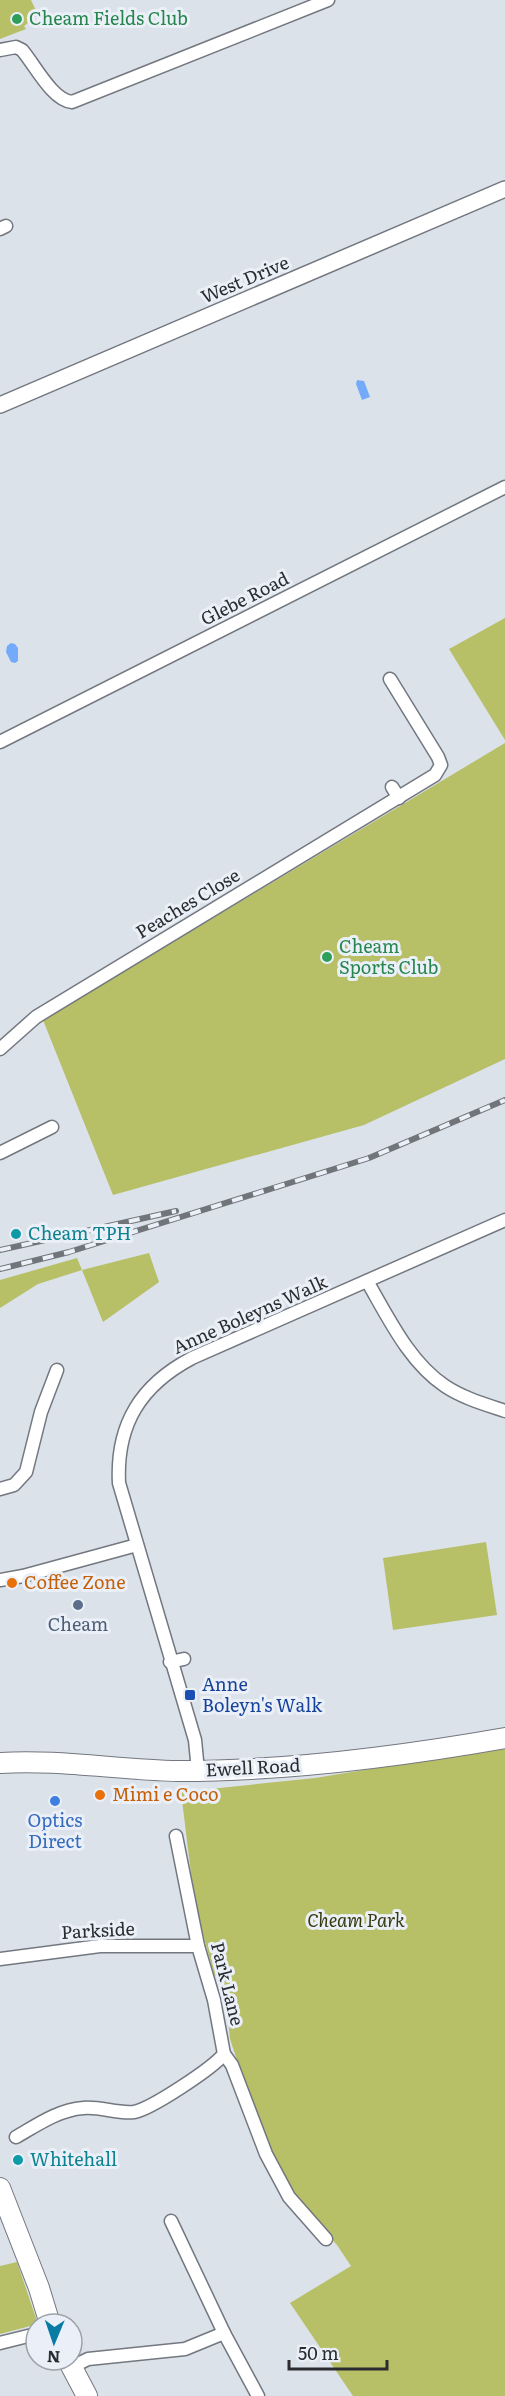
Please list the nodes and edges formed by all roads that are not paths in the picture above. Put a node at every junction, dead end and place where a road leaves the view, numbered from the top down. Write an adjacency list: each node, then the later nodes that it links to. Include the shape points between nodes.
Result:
1 (328, 0): 2 (street, via 72,102 56,95 22,50)
2 (0, 50)
3 (505, 189): 4 (street, West Drive)
4 (0, 405)
5 (505, 487): 7 (street, Glebe Road)
6 (390, 678): 8 (street, Peaches Close, via 438,757 441,765 435,776 396,792 36,1017)
7 (0, 742)
8 (0, 1049)
9 (52, 1127): 10 (street)
10 (0, 1153)
11 (505, 1220): 12 (street, Anne Boleyns Walk)
12 (367, 1281): 14 (street, via 406,1344 435,1378 458,1393); 16 (street, Anne Boleyns Walk, via 192,1358 161,1377 148,1391 128,1422 119,1452 119,1482)
13 (57, 1370): 15 (street, via 41,1412 26,1472 14,1485)
14 (505, 1411)
15 (0, 1489)
16 (137, 1545): 17 (street); 19 (street, Anne Boleyns Walk)
17 (0, 1580)
18 (184, 1659): 19 (street)
19 (170, 1662): 22 (street, Anne Boleyns Walk, via 195,1740)
20 (505, 1738): 22 (main road, Ewell Road, via 331,1764)
21 (0, 1763): 22 (main road, Ewell Road)
22 (198, 1771)
23 (176, 1836): 24 (street, Park Lane)
24 (198, 1946): 25 (street, Parkside, via 100,1946); 26 (street, Park Lane)
25 (0, 1959)
26 (224, 2054): 27 (street, Park Lane, via 148,2107 126,2112 73,2110); 30 (street, via 232,2065 266,2154 289,2197)
27 (16, 2137)
28 (0, 2188): 31 (main road)
29 (171, 2221): 32 (street)
30 (326, 2239)
31 (46, 2312)
32 (224, 2333): 35 (street, via 185,2349); 37 (street)
33 (24, 2337): 34 (street)
34 (0, 2343)
35 (84, 2360)
36 (74, 2372): 38 (main road)
37 (258, 2395)
38 (87, 2396)

